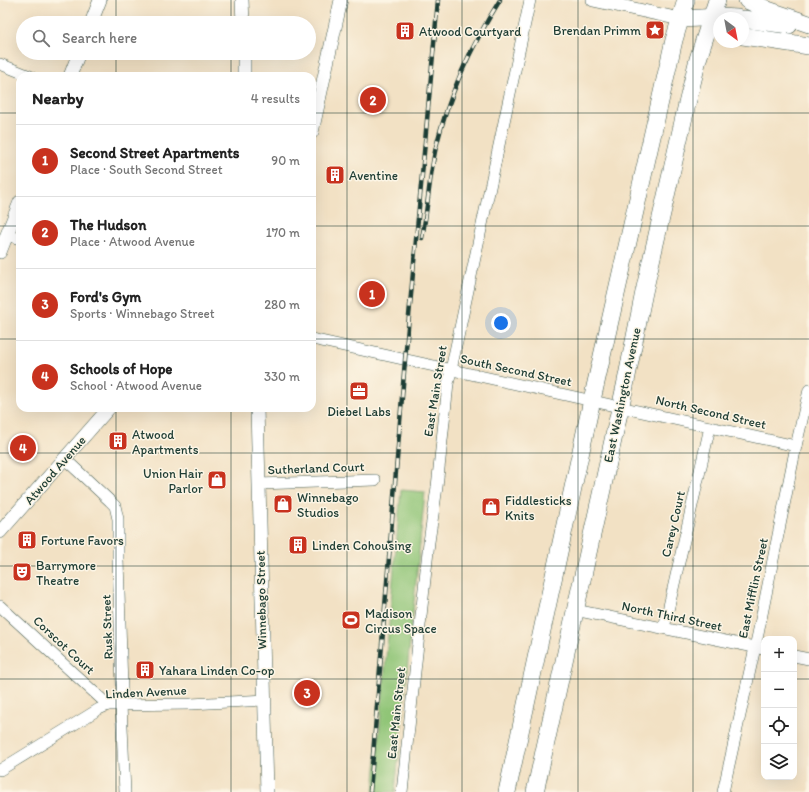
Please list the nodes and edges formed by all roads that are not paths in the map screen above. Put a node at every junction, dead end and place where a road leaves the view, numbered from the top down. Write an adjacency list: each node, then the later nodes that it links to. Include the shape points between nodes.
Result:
1 (100, 0): 10 (street)
2 (242, 0): 11 (street)
3 (341, 0): 24 (street)
4 (530, 0): 30 (street, East Main Street)
5 (593, 0): 12 (street)
6 (686, 0): 12 (main road, East Washington Avenue)
7 (718, 0): 9 (main road, East Washington Avenue)
8 (747, 0): 14 (main road)
9 (716, 12)
10 (94, 16)
11 (243, 16)
12 (680, 19): 15 (main road, via 694,28); 32 (main road, East Washington Avenue)
13 (749, 20): 14 (main road)
14 (809, 26)
15 (713, 27): 33 (main road, East Washington Avenue, via 698,59)
16 (749, 37): 17 (main road)
17 (809, 46)
18 (76, 60): 22 (street)
19 (244, 60): 23 (street)
20 (0, 64): 21 (street)
21 (20, 72)
22 (72, 72)
23 (244, 72)
24 (316, 114)
25 (16, 212): 26 (street)
26 (7, 235): 27 (street); 28 (street)
27 (16, 238)
28 (0, 252)
29 (316, 340): 30 (street, South Second Street)
30 (451, 370): 32 (street, South Second Street); 54 (street, East Main Street, via 428,542)
31 (809, 390): 37 (street, East Mifflin Street)
32 (592, 400): 33 (street, South Second Street); 55 (main road, East Washington Avenue)
33 (620, 406): 36 (street, North Second Street); 43 (main road, East Washington Avenue)
34 (106, 412): 38 (street, Atwood Avenue)
35 (257, 412): 40 (street, Winnebago Street)
36 (710, 427): 37 (street, North Second Street); 44 (street, Carey Court)
37 (796, 446): 45 (street, East Mifflin Street)
38 (65, 459): 41 (street, Atwood Avenue); 50 (street, Rusk Street, via 110,501 117,511)
39 (375, 480): 40 (street, Sutherland Court)
40 (259, 484): 48 (street, Winnebago Street)
41 (0, 532)
42 (0, 606): 49 (street, Corscot Court)
43 (575, 610): 44 (street, North Third Street); 56 (main road, East Washington Avenue)
44 (664, 628): 45 (street, North Third Street)
45 (760, 648): 57 (street, East Mifflin Street)
46 (797, 657): 47 (street)
47 (809, 659)
48 (264, 700): 50 (street, Linden Avenue); 53 (street, Winnebago Street)
49 (108, 705): 50 (street, Linden Avenue); 51 (street, Linden Avenue)
50 (122, 705): 52 (street, Rusk Street)
51 (0, 770)
52 (125, 792)
53 (267, 792)
54 (402, 792)
55 (507, 792)
56 (535, 792)
57 (723, 792)

